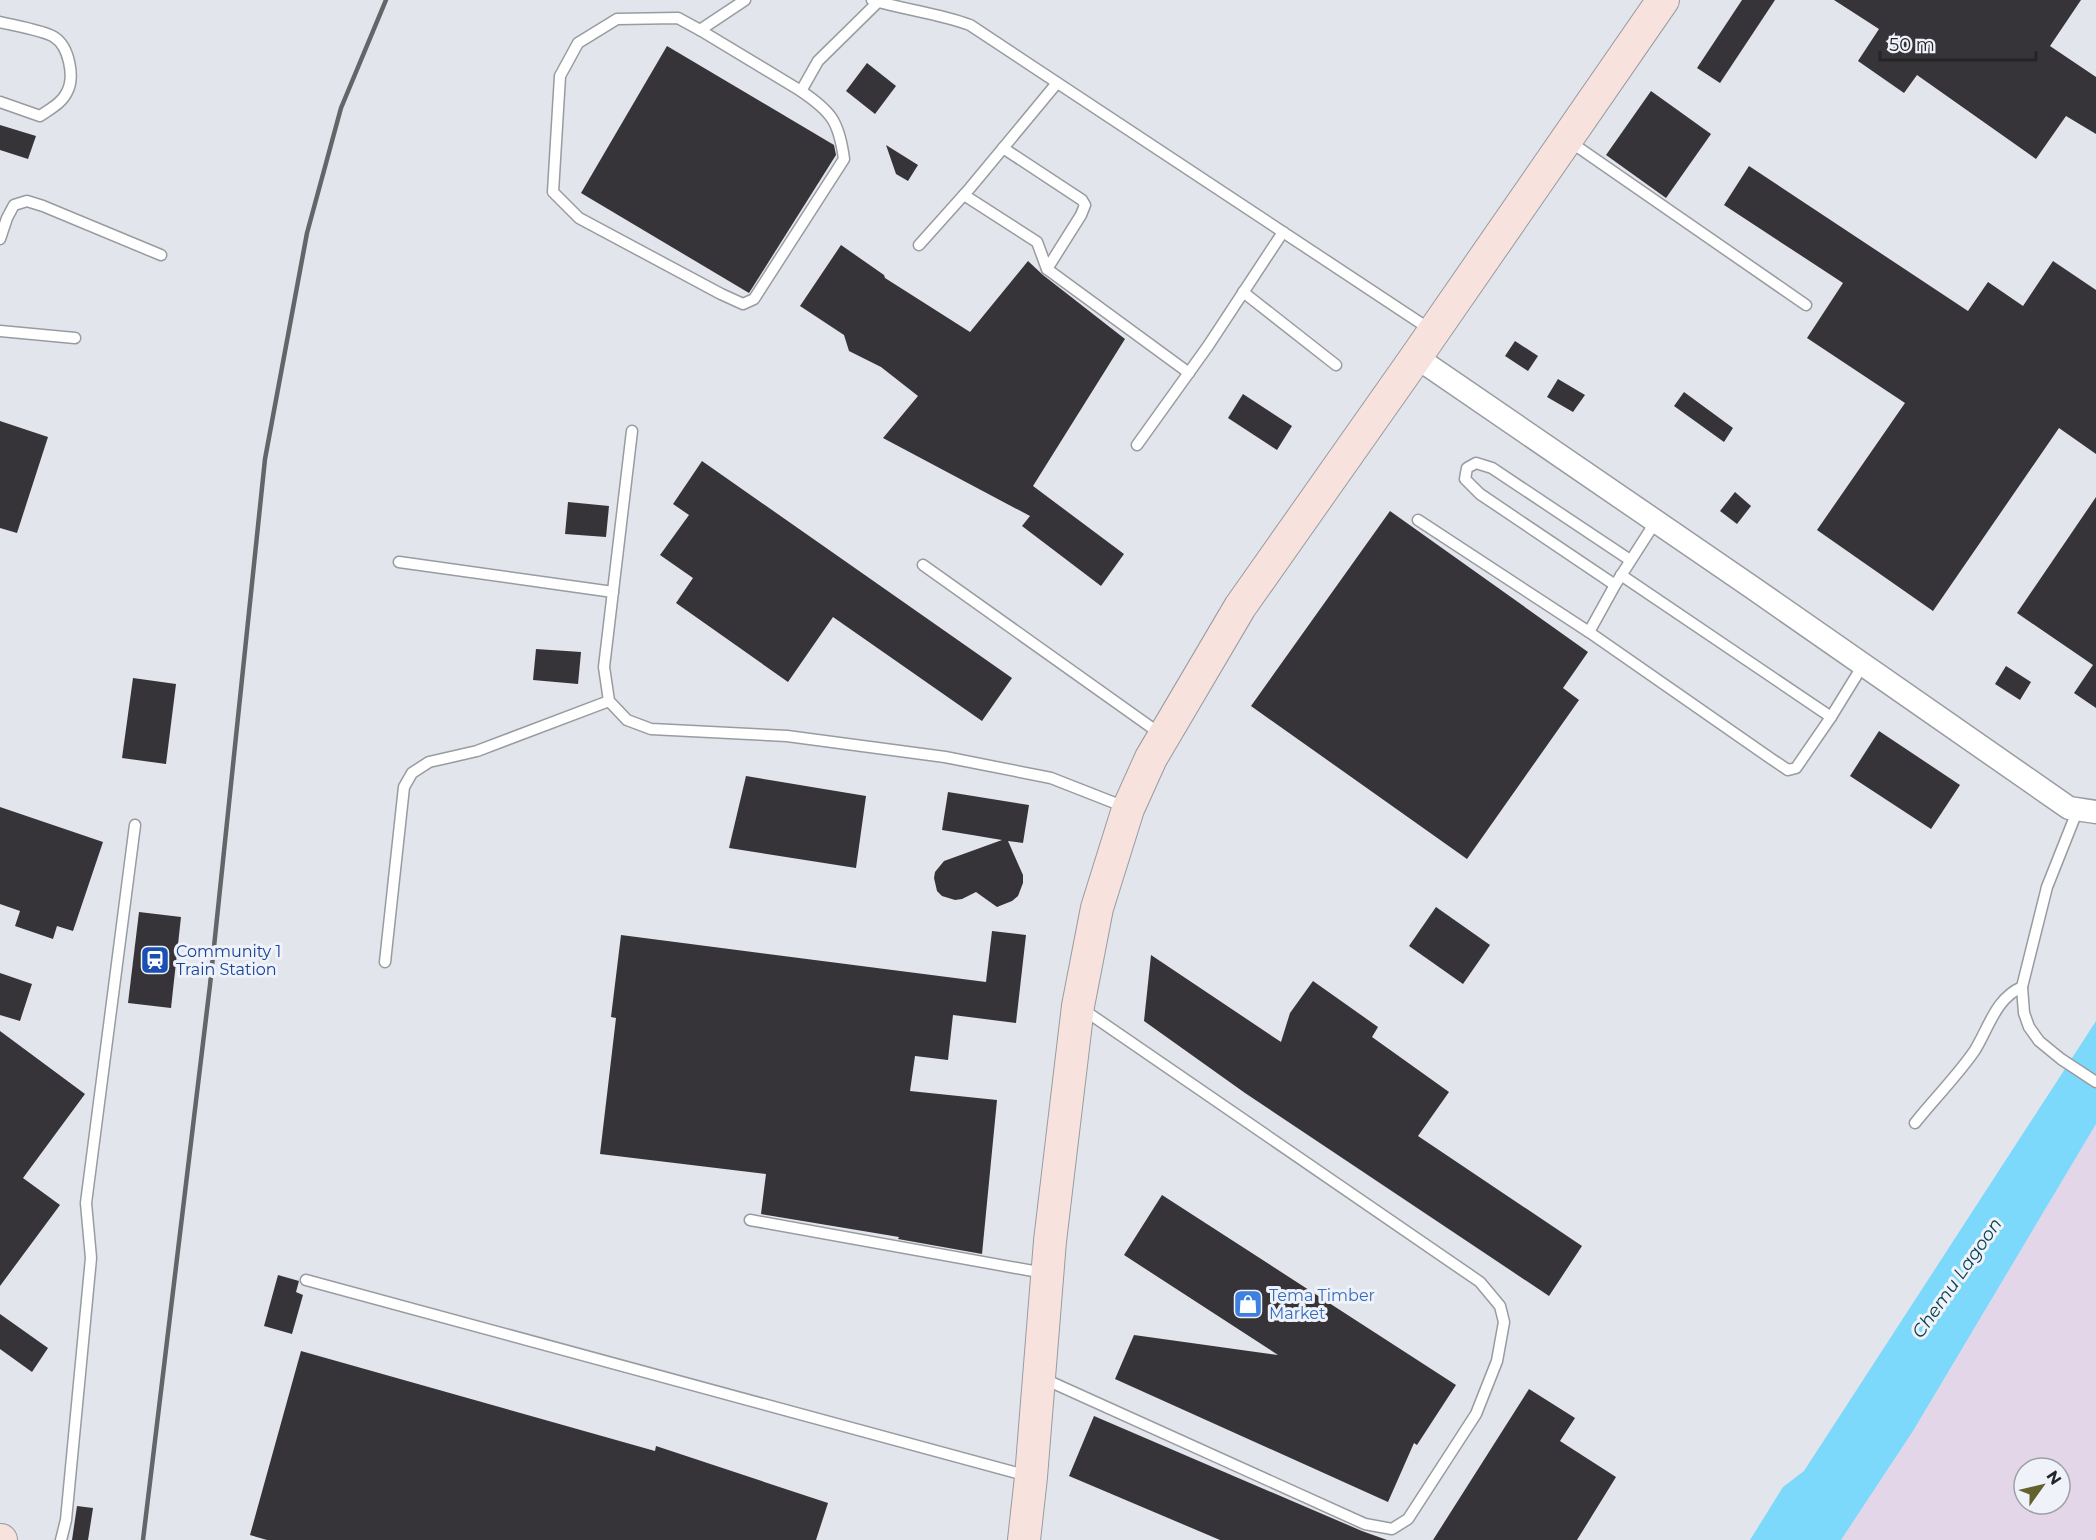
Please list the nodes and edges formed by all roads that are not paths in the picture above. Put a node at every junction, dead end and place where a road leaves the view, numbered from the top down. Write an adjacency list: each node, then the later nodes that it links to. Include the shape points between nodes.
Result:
1 (745, 0): 5 (lane)
2 (1663, 0): 9 (street)
3 (875, 1): 6 (lane, via 945,15 970,25); 7 (lane, via 818,62)
4 (0, 22): 8 (lane, via 54,36 65,48 70,67 69,90 58,104 40,116)
5 (700, 30): 7 (lane); 7 (lane, via 678,18 617,19 578,43 560,76 553,192 579,218 721,294 743,304 754,299 844,159 835,124 823,106)
6 (1057, 83): 10 (lane); 12 (lane)
7 (801, 91)
8 (0, 102)
9 (1567, 139): 18 (lane); 20 (street)
10 (1004, 148): 11 (lane); 16 (lane, via 1085,205)
11 (964, 195): 14 (lane); 16 (lane, via 1036,242)
12 (1283, 232): 17 (lane); 20 (lane)
13 (0, 239): 15 (lane, via 14,206 27,201)
14 (920, 245)
15 (161, 255)
16 (1047, 268): 24 (lane)
17 (1243, 292): 23 (lane); 24 (lane)
18 (1806, 305)
19 (0, 331): 21 (lane)
20 (1434, 331): 22 (street)
21 (75, 338)
22 (1416, 357): 28 (street); 39 (street, via 1240,607)
23 (1336, 365)
24 (1189, 373): 26 (lane)
25 (632, 431): 34 (lane)
26 (1137, 445)
27 (1418, 520): 35 (lane)
28 (1656, 521): 29 (lane); 36 (street)
29 (1630, 560): 32 (lane); 33 (lane, via 1492,468 1476,463 1467,468 1465,479 1480,494)
30 (399, 562): 34 (lane)
31 (923, 564): 39 (lane)
32 (1621, 574): 33 (lane); 38 (lane)
33 (1615, 585): 35 (lane)
34 (613, 591): 37 (lane, via 604,667)
35 (1589, 632): 38 (lane, via 1788,770 1796,768)
36 (1863, 665): 38 (lane); 41 (street, via 2069,808)
37 (609, 701): 40 (lane, via 627,720 651,729 787,736 945,757 1051,778); 43 (lane, via 477,751 429,762 412,773 404,787)
38 (1831, 717)
39 (1164, 736): 40 (street)
40 (1128, 808): 45 (street, via 1097,908)
41 (2087, 811): 44 (lane, via 2047,887)
42 (135, 825): 53 (lane, via 86,1203 91,1258)
43 (385, 962)
44 (2022, 987): 46 (lane, via 2024,1013 2039,1041); 47 (lane, via 2004,1000 1974,1051)
45 (1078, 1006): 49 (street); 51 (lane, via 1480,1282 1500,1306 1504,1322 1497,1361 1476,1414 1408,1519 1392,1529 1365,1524)
46 (2096, 1082)
47 (1915, 1123)
48 (750, 1220): 49 (lane)
49 (1048, 1274): 51 (street)
50 (306, 1280): 52 (lane)
51 (1039, 1377): 52 (street)
52 (1031, 1477): 54 (street)
53 (61, 1540)
54 (1024, 1540)

